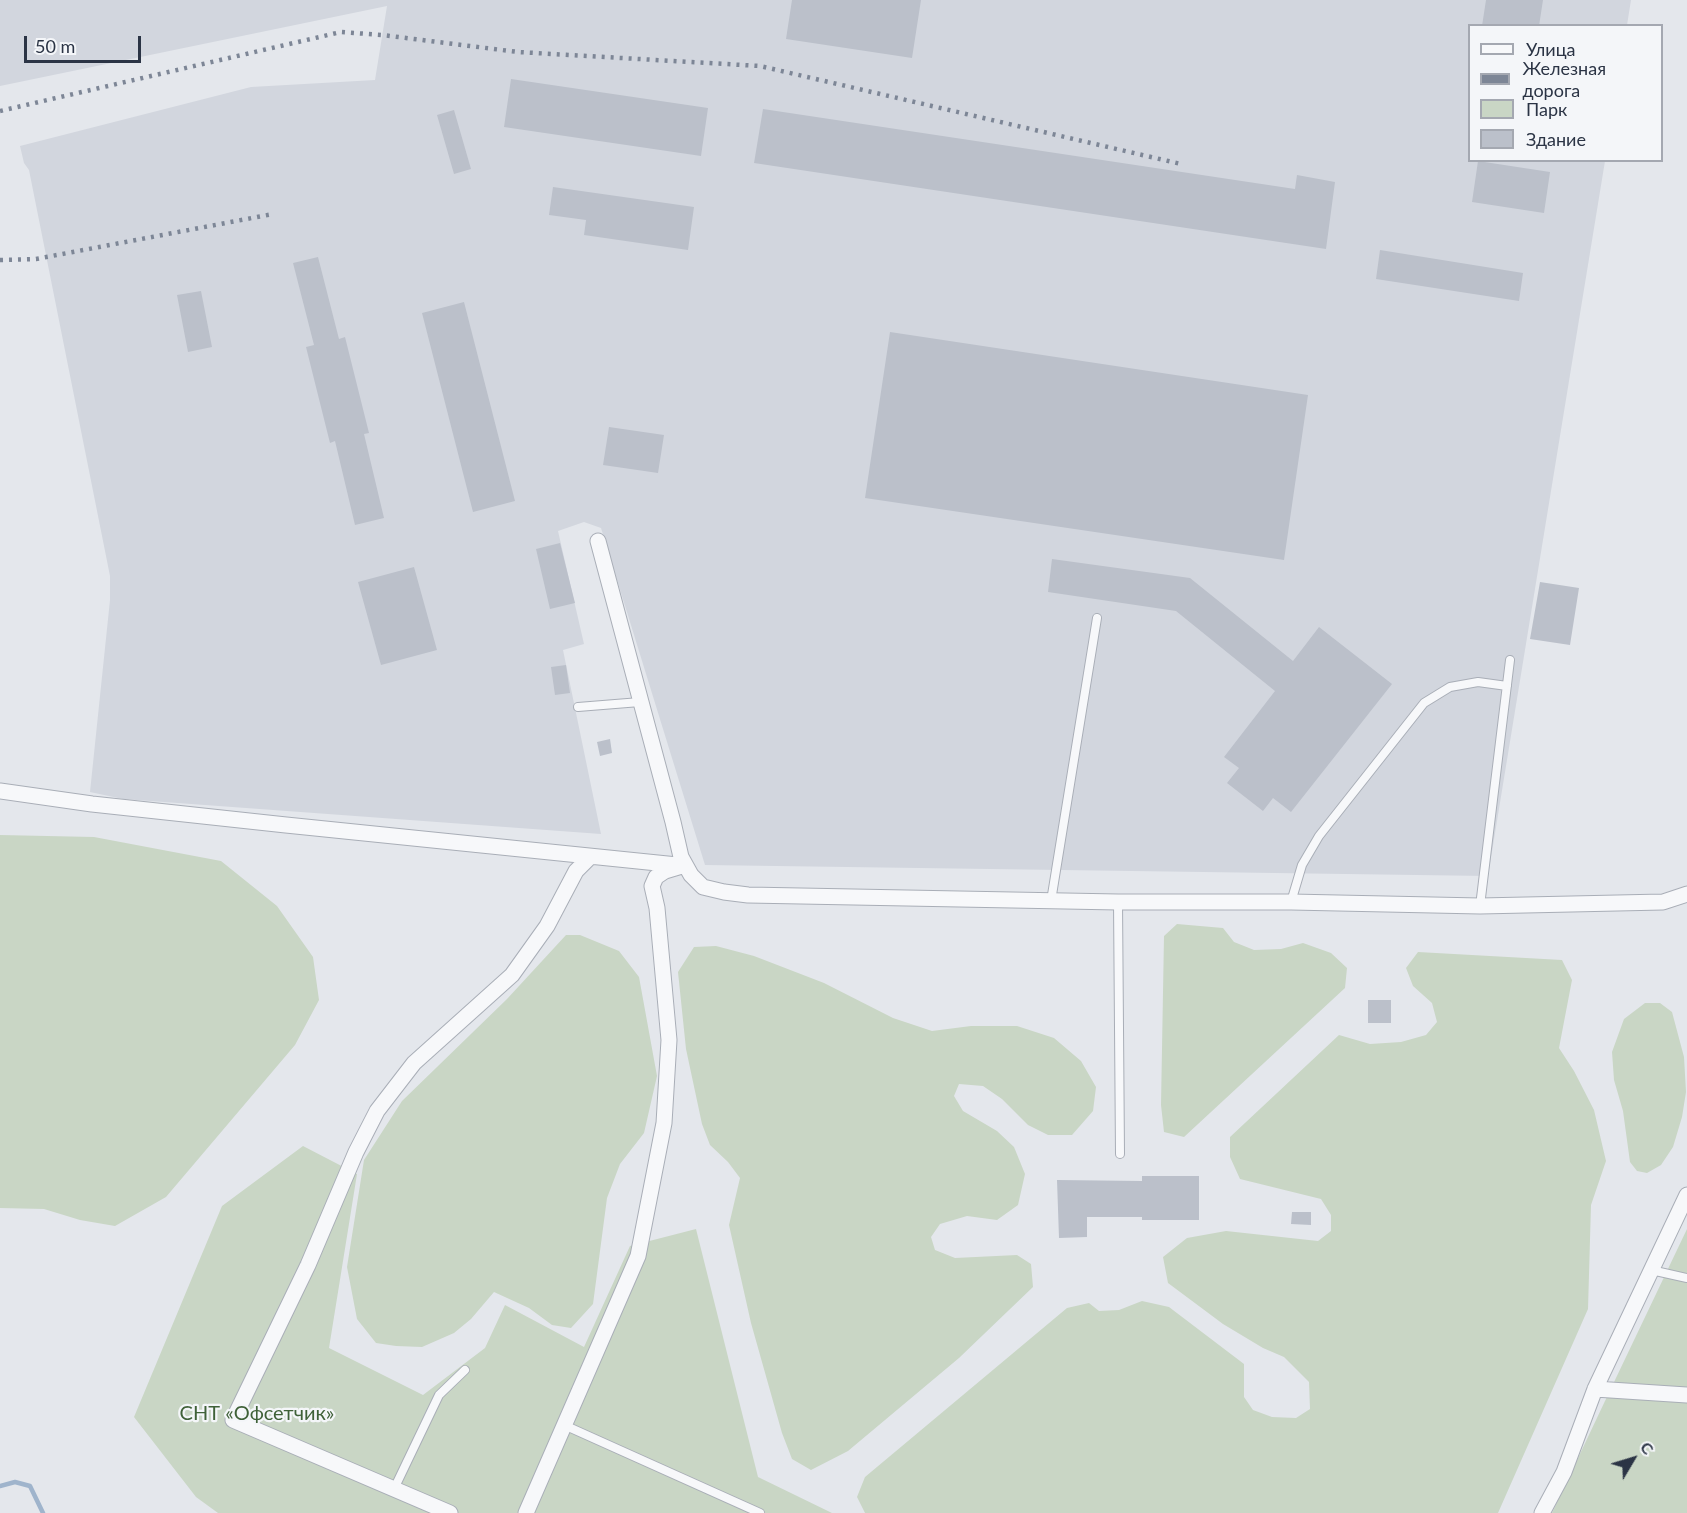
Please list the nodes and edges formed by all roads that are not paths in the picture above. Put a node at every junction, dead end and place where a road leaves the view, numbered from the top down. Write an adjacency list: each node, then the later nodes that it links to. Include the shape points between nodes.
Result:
1 (598, 541): 5 (street)
2 (1097, 618): 11 (lane)
3 (1510, 660): 4 (lane)
4 (1507, 686): 13 (lane, via 1478,682 1450,687 1424,703 1319,836 1302,865); 14 (lane)
5 (640, 702): 6 (lane); 9 (street)
6 (578, 707)
7 (0, 791): 8 (street)
8 (590, 857): 9 (street); 23 (street, via 576,871 547,926 512,975 414,1064 377,1111 233,1420)
9 (686, 866): 11 (street, via 703,887 748,895); 22 (street, via 665,871 652,886 669,1040 664,1123 638,1256)
10 (1687, 894): 14 (street, via 1663,903)
11 (1051, 901): 12 (street)
12 (1118, 902): 13 (street); 15 (lane)
13 (1291, 902): 14 (street)
14 (1480, 906)
15 (1120, 1154)
16 (1687, 1195): 17 (street)
17 (1651, 1270): 18 (lane); 20 (street)
18 (1687, 1278)
19 (465, 1370): 23 (lane, via 439,1395)
20 (1595, 1389): 21 (street); 27 (street, via 1564,1472)
21 (1687, 1395)
22 (564, 1425): 25 (street); 26 (lane)
23 (394, 1489): 24 (street)
24 (450, 1513)
25 (526, 1513)
26 (760, 1513)
27 (1542, 1513)

